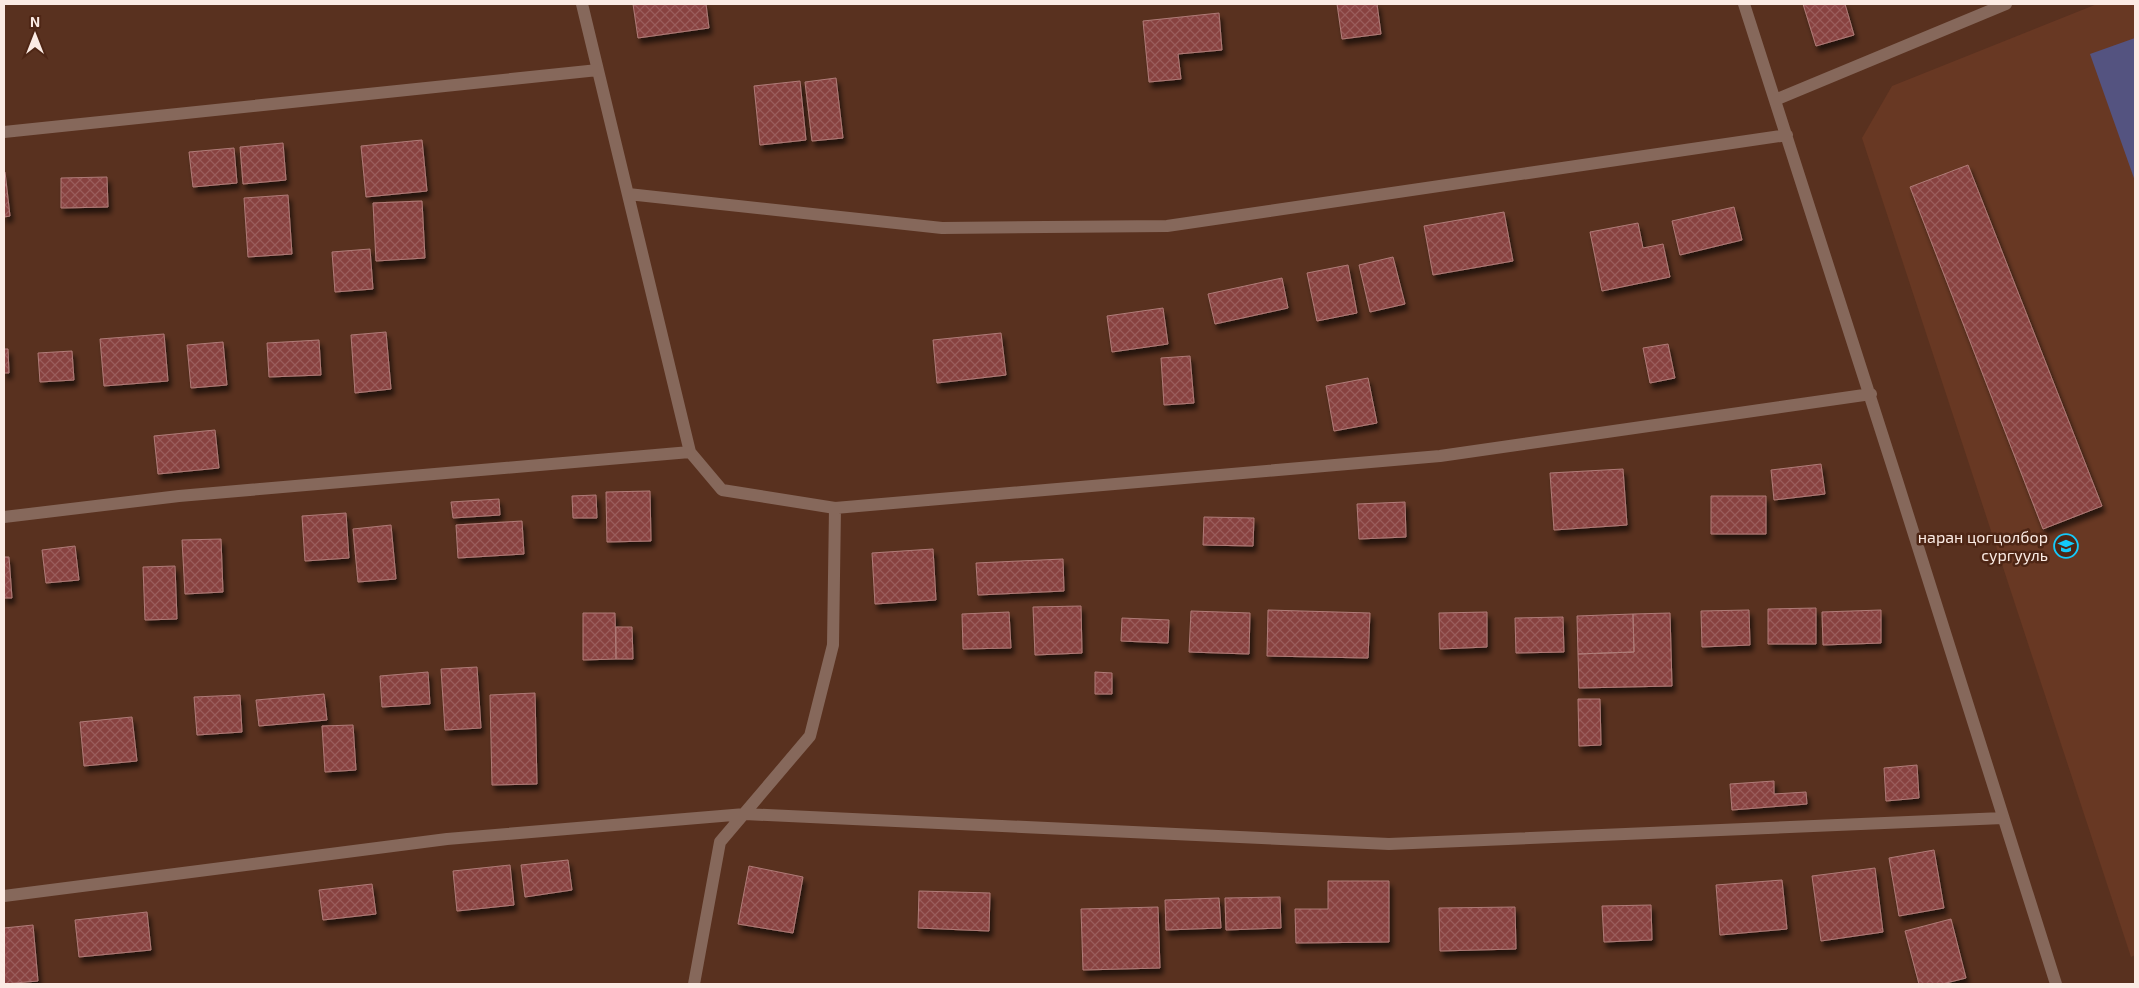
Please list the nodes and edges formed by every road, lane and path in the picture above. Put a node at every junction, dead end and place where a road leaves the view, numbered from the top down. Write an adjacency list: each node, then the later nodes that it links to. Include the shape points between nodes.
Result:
1 (582, 4): 4 (street)
2 (1744, 4): 5 (street)
3 (2006, 4): 5 (street)
4 (598, 70): 6 (street); 8 (street)
5 (1775, 100): 7 (street)
6 (4, 132)
7 (1787, 135): 8 (street, via 1167,226 942,228); 9 (street)
8 (628, 194): 10 (street)
9 (1871, 394): 11 (street, via 1440,456); 14 (street)
10 (690, 452): 11 (street, via 722,490); 12 (street, via 179,496)
11 (835, 508): 13 (street, via 833,646 810,736)
12 (4, 517)
13 (745, 814): 14 (street, via 1389,844); 15 (street, via 447,839); 16 (street, via 720,842)
14 (2003, 818): 17 (street)
15 (4, 896)
16 (694, 984)
17 (2056, 984)

